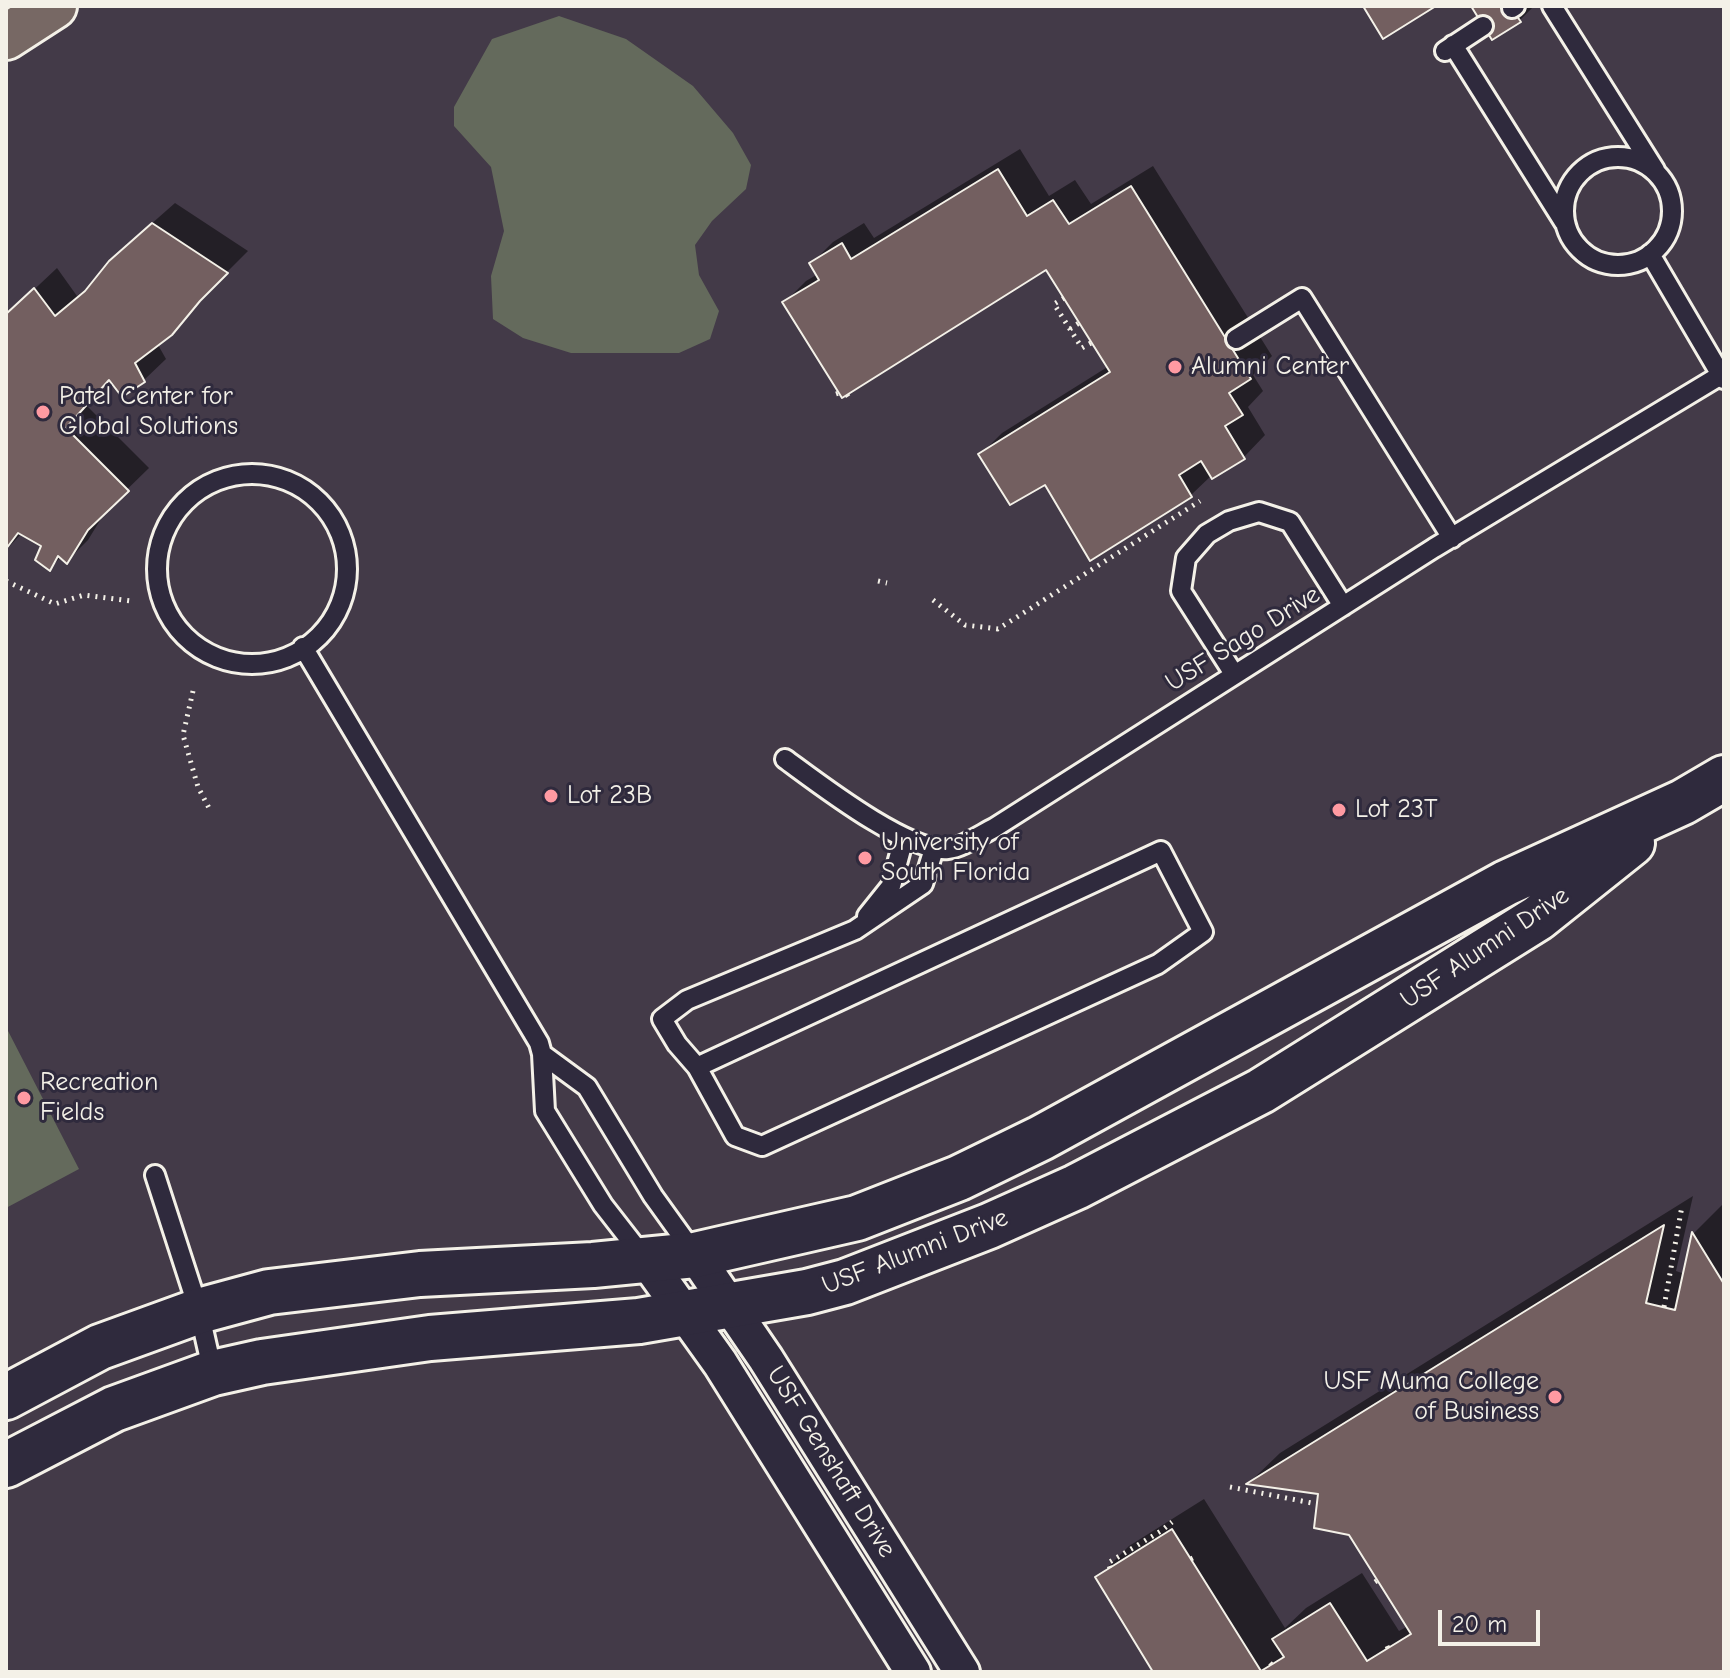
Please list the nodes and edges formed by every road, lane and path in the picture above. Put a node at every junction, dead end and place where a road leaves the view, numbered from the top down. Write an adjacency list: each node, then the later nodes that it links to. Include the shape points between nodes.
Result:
1 (1552, 6): 3 (lane)
2 (1483, 26): 4 (lane, via 1448,48)
3 (1656, 172): 4 (lane, via 1623,157 1594,162 1568,187); 5 (lane, via 1671,200 1670,226)
4 (1565, 224): 5 (lane, via 1574,244 1601,263 1620,265)
5 (1650, 254): 11 (lane)
6 (1064, 298): 8 (path, via 1054,304)
7 (1079, 323): 8 (path)
8 (1070, 329): 10 (path, via 1082,348)
9 (1236, 339): 13 (lane, via 1302,298)
10 (1091, 343)
11 (1722, 377): 13 (lane, USF Sago Drive)
12 (1200, 501): 17 (path, via 998,629 965,625)
13 (1452, 538): 19 (lane, USF Sago Drive)
14 (6, 581): 18 (path, via 55,604 84,595)
15 (878, 581): 16 (path)
16 (887, 583)
17 (933, 600)
18 (131, 601)
19 (1343, 606): 21 (lane, USF Sago Drive); 21 (lane, via 1290,522 1259,512 1207,534 1186,558 1181,591)
20 (303, 647): 20 (lane, via 318,639 342,604 348,561 336,522 314,496 286,480 244,474 209,484 177,510 161,541 157,563 170,619 186,639 227,662 280,661); 30 (lane)
21 (1234, 674): 28 (lane, USF Sago Drive, via 994,828 951,850)
22 (193, 691): 26 (path, via 183,735)
23 (785, 759): 27 (lane)
24 (1724, 778): 25 (street, USF Alumni Drive)
25 (1683, 802): 34 (street, USF Alumni Drive, via 1506,883 959,1178 857,1218); 36 (street, USF Alumni Drive, via 1538,918 1261,1091 989,1226 845,1282)
26 (210, 810)
27 (904, 838): 28 (lane); 29 (lane, via 891,886)
28 (934, 849): 29 (lane, via 923,884)
29 (855, 930): 31 (lane, via 687,1000 662,1019)
30 (542, 1054): 34 (lane, via 587,1087); 35 (lane, via 545,1111 603,1205)
31 (697, 1067): 31 (lane, via 735,1136 762,1146 1158,964 1203,932 1161,851)
32 (155, 1175): 38 (lane)
33 (1682, 1206): 37 (path)
34 (695, 1255): 35 (street, USF Alumni Drive); 36 (street, USF Genshaft Drive)
35 (647, 1261): 38 (street, USF Alumni Drive, via 420,1274 269,1292); 39 (street, USF Genshaft Drive)
36 (731, 1306): 39 (street, USF Alumni Drive); 48 (street, USF Genshaft Drive)
37 (1664, 1307)
38 (199, 1311): 40 (lane); 41 (street, USF Alumni Drive, via 100,1347)
39 (686, 1313): 40 (street, USF Alumni Drive, via 430,1338); 47 (street, USF Genshaft Drive)
40 (213, 1373): 42 (street, USF Alumni Drive, via 114,1409)
41 (6, 1397)
42 (6, 1465)
43 (1230, 1487): 44 (path)
44 (1317, 1504)
45 (1172, 1522): 46 (path, via 1108,1563)
46 (1110, 1568)
47 (913, 1672)
48 (962, 1672)

